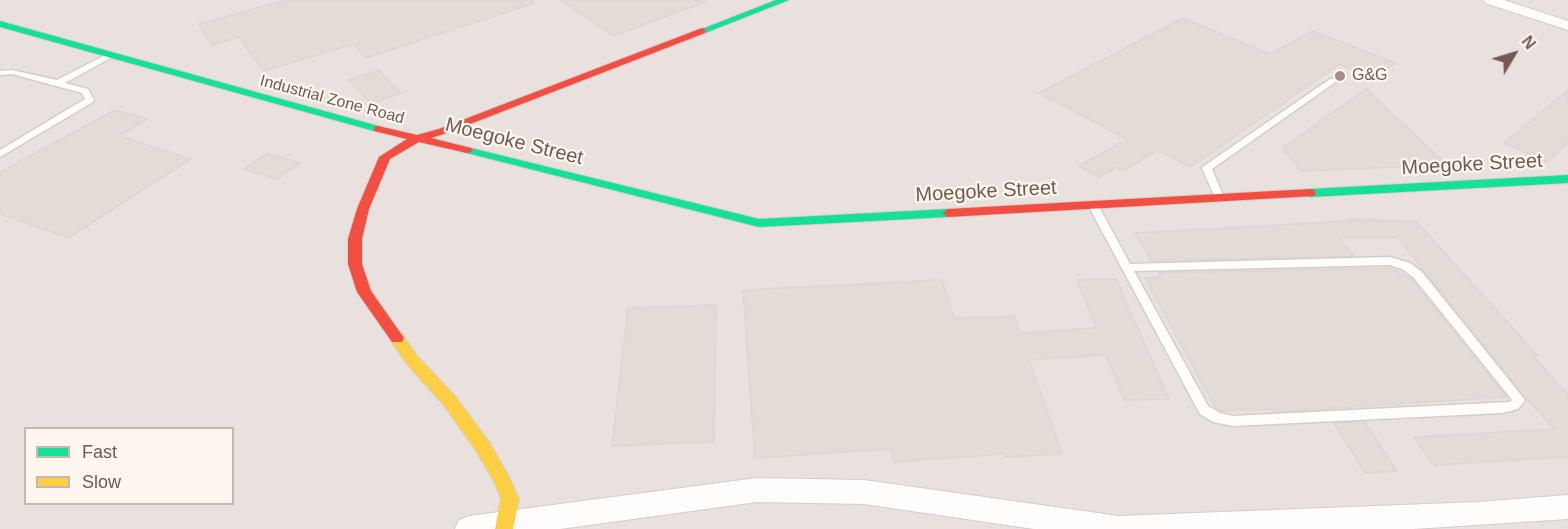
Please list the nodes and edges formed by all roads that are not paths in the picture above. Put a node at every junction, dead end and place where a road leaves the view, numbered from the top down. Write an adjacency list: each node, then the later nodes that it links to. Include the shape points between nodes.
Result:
1 (784, 0): 9 (street, Industrial Zone Road)
2 (1490, 0): 4 (street)
3 (0, 24): 5 (street, Industrial Zone Road)
4 (1568, 26)
5 (110, 56): 8 (lane); 9 (street, Industrial Zone Road)
6 (0, 73): 8 (lane, via 12,72)
7 (1333, 81): 12 (lane, via 1207,168)
8 (58, 83): 10 (lane, via 85,91 90,100)
9 (417, 138): 13 (street, Moegoke Street, via 759,223); 16 (street, via 385,157 363,209 355,239 355,264 364,292 412,360 483,447 510,499)
10 (0, 154)
11 (1568, 179): 12 (street, Moegoke Street)
12 (1219, 198): 13 (street, Moegoke Street)
13 (1093, 205): 14 (lane)
14 (1127, 268): 14 (lane, via 1390,261 1406,266 1418,275 1519,400 1514,406 1502,408 1233,421 1217,418 1204,410)
15 (1568, 507): 16 (street, via 1119,529 864,492 757,490)
16 (506, 526): 17 (street)
17 (469, 529)

